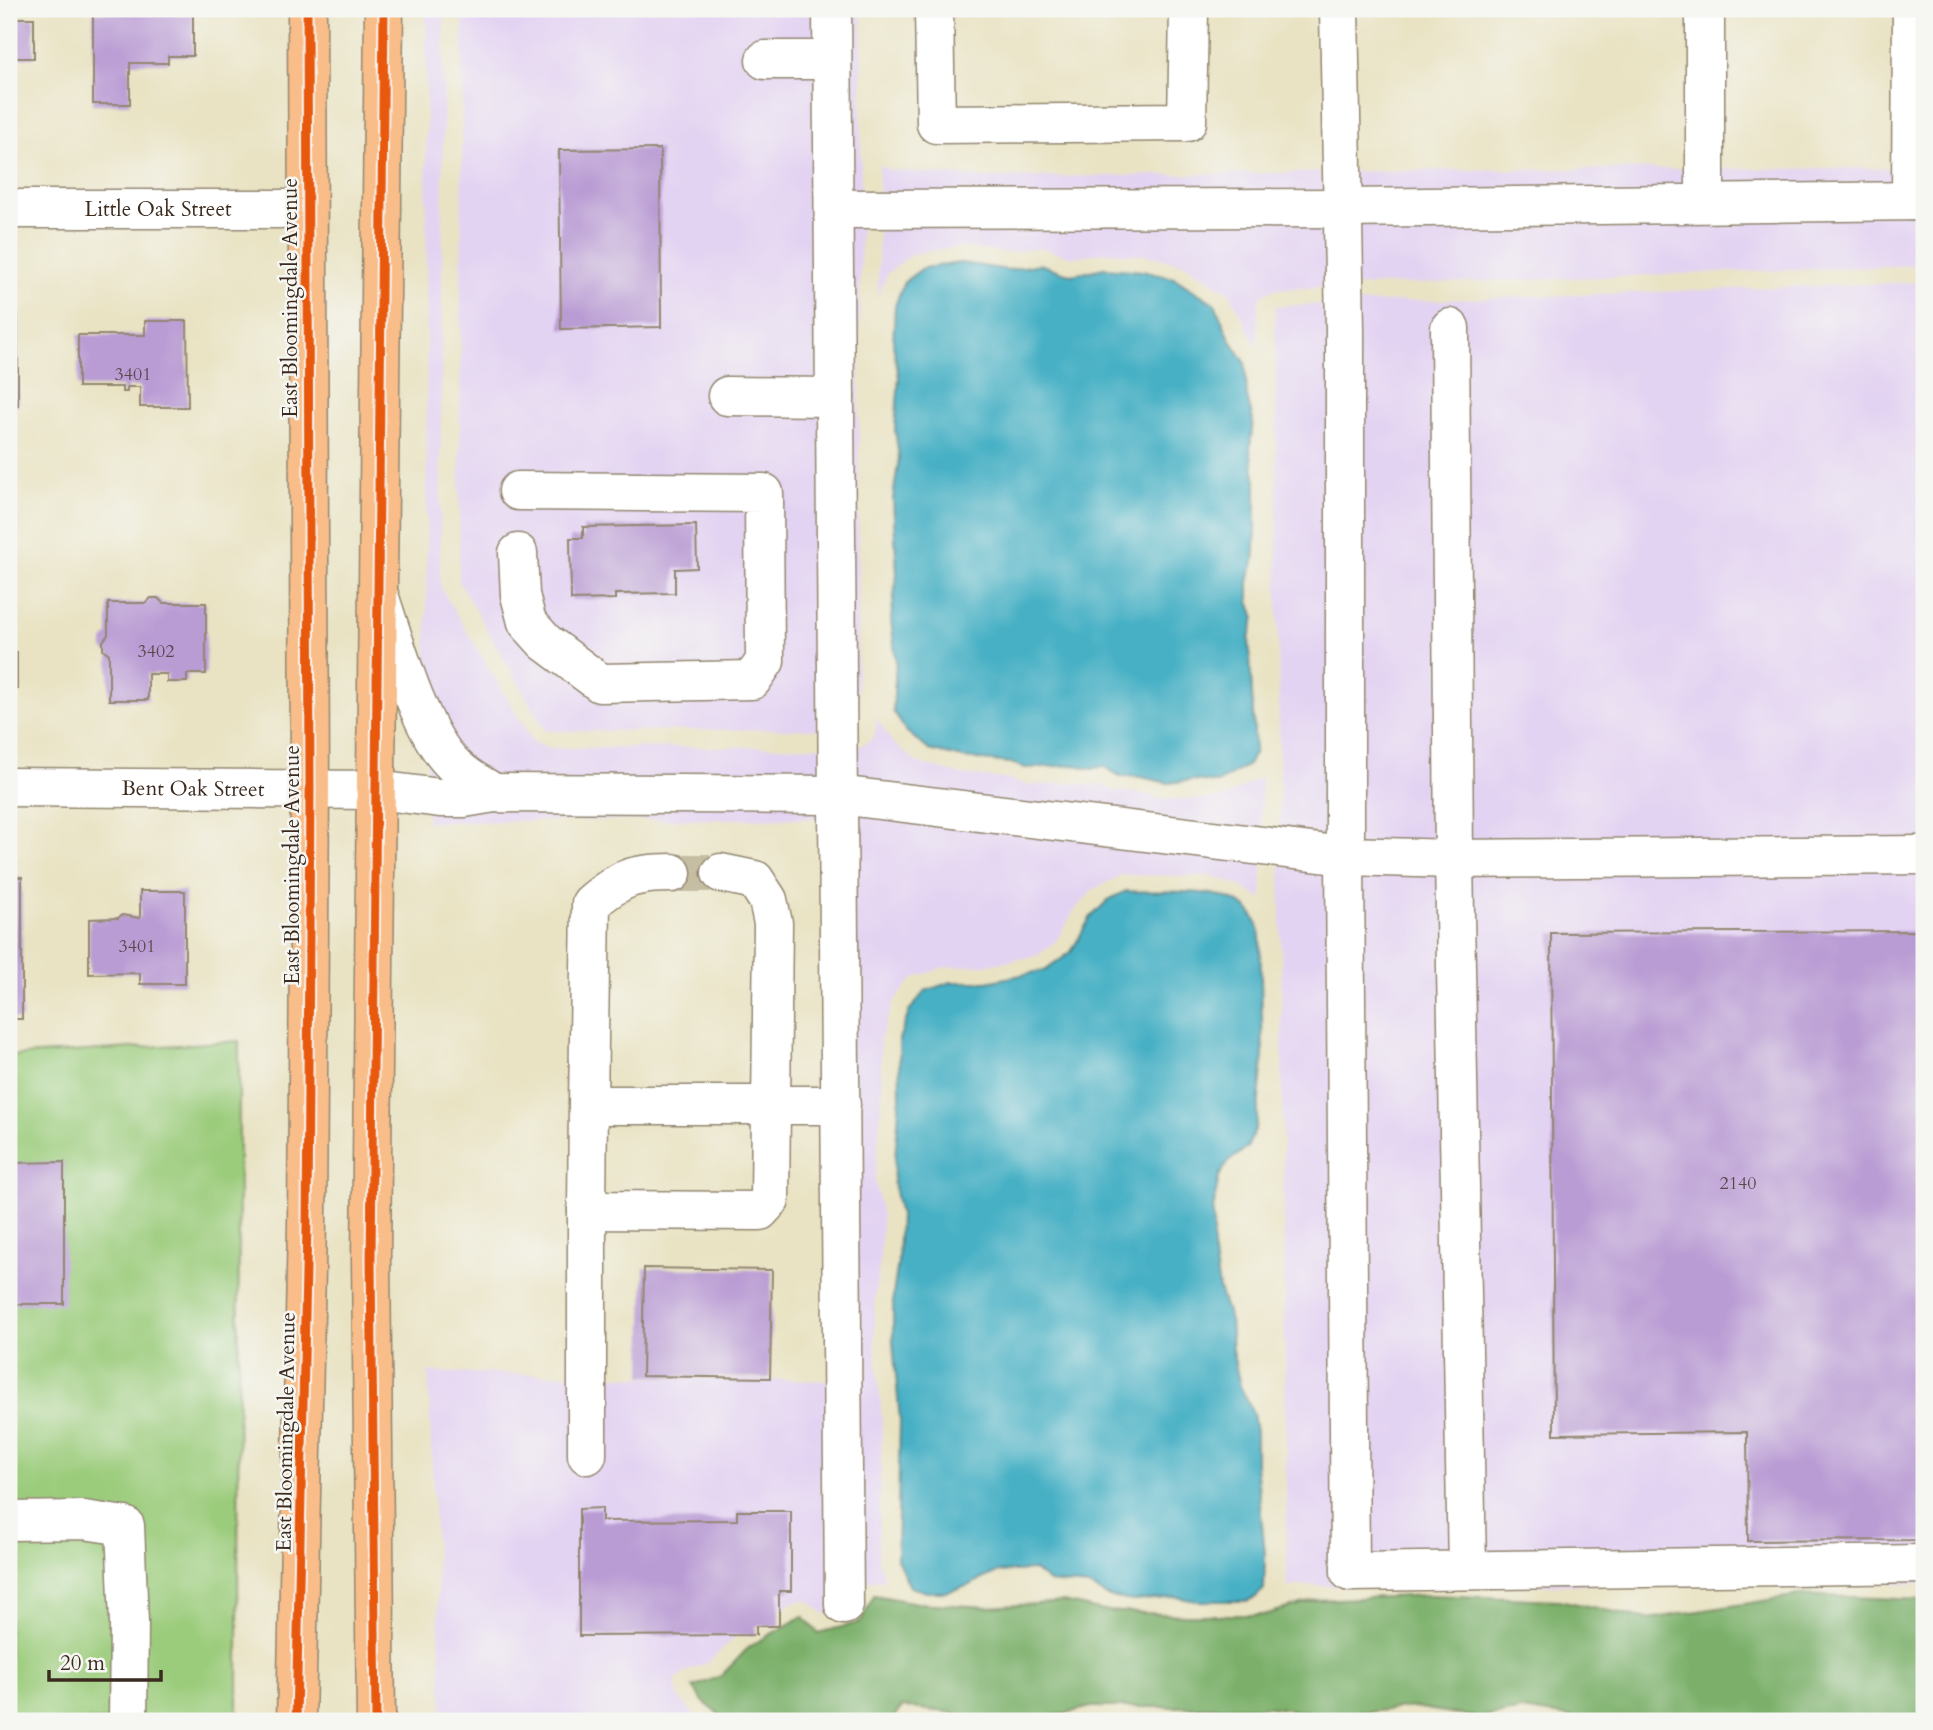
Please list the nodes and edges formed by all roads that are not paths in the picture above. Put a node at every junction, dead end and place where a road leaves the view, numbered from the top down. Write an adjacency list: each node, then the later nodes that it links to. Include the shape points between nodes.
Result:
1 (307, 9): 15 (main road, East Bloomingdale Avenue)
2 (384, 9): 22 (main road)
3 (832, 9): 10 (street)
4 (934, 9): 5 (street, via 936,124 950,124 1187,122)
5 (1189, 9)
6 (1339, 9): 13 (street)
7 (1705, 9): 12 (street)
8 (1912, 9): 11 (street)
9 (765, 60): 10 (street)
10 (832, 60): 16 (street)
11 (1918, 201): 12 (street)
12 (1705, 203): 13 (street)
13 (1341, 208): 16 (street); 29 (street)
14 (9, 209): 15 (street, Little Oak Street)
15 (307, 209): 24 (main road, East Bloomingdale Avenue)
16 (834, 209): 19 (street)
17 (1450, 328): 30 (street)
18 (727, 397): 19 (street)
19 (835, 397): 27 (street)
20 (518, 491): 21 (street, via 764,493 765,660 752,680 600,683 545,642 527,622)
21 (518, 553)
22 (379, 595): 25 (main road); 26 (street, via 403,667 436,741 450,762)
23 (9, 787): 24 (street, Bent Oak Street)
24 (310, 789): 25 (street, Bent Oak Street); 43 (main road, East Bloomingdale Avenue, via 307,1225)
25 (377, 790): 26 (street, Bent Oak Street, via 440,798); 44 (main road, via 371,1246)
26 (494, 793): 27 (street, Bent Oak Street)
27 (838, 795): 29 (street, Bent Oak Street); 34 (street)
28 (1924, 855): 30 (street, Bent Oak Street)
29 (1345, 856): 30 (street, Bent Oak Street); 40 (street, via 1350,1572)
30 (1454, 859): 40 (street)
31 (672, 873): 33 (street, via 640,873 613,885 591,903)
32 (720, 873): 35 (street, via 755,880 768,900 773,923)
33 (588, 1105): 35 (street); 36 (street)
34 (841, 1105): 35 (street); 41 (street)
35 (771, 1106): 36 (street, via 770,1200 760,1211)
36 (587, 1210): 37 (street)
37 (587, 1455)
38 (9, 1521): 42 (street, via 84,1520 125,1526)
39 (1924, 1564): 40 (street)
40 (1467, 1570)
41 (844, 1605)
42 (128, 1721)
43 (296, 1721)
44 (376, 1721)

